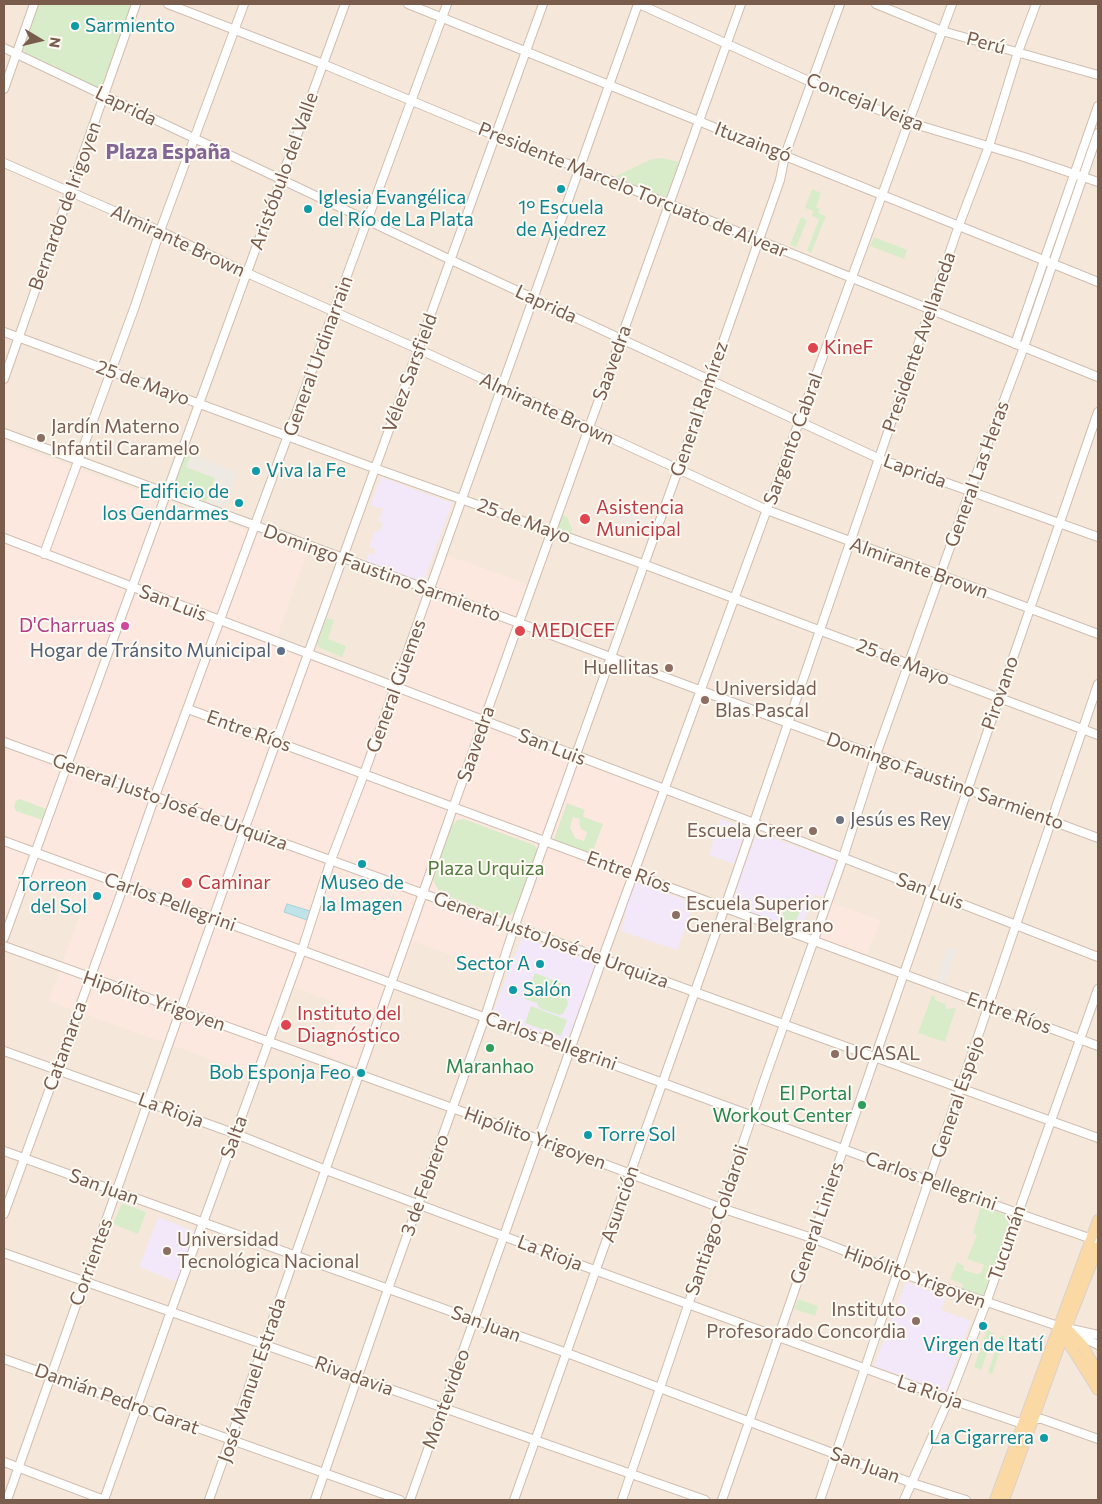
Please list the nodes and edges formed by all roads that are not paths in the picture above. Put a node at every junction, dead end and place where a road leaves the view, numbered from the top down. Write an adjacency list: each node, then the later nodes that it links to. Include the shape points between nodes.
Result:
1 (34, 4): 22 (street)
2 (136, 4): 28 (street, Bernardo de Irigoyen)
3 (168, 4): 16 (street, Presidente Marcelo Torcuato de Alvear)
4 (244, 4): 16 (street)
5 (346, 4): 23 (street, Aristóbulo del Valle)
6 (408, 4): 15 (street, Ituzaingó)
7 (447, 4): 15 (street, General Urdinarrain)
8 (543, 4): 20 (street, Vélez Sarsfield)
9 (638, 4): 18 (street, Concejal Veiga); 26 (street, General Güemes)
10 (741, 4): 18 (street, Saavedra)
11 (840, 4): 25 (street, General Ramírez)
12 (876, 4): 17 (street, Perú)
13 (952, 4): 17 (street, Sargento Cabral)
14 (1036, 4): 21 (street, Presidente Avellaneda)
15 (442, 18): 20 (street, Ituzaingó); 29 (street, General Urdinarrain)
16 (235, 29): 23 (street, Presidente Marcelo Torcuato de Alvear); 35 (street)
17 (942, 31): 21 (street, Perú); 32 (street, Sargento Cabral)
18 (727, 43): 25 (street, Concejal Veiga); 31 (street, Saavedra)
19 (4, 48): 22 (street, Laprida)
20 (526, 51): 26 (street, Ituzaingó); 34 (street, Vélez Sarsfield)
21 (1018, 52): 24 (street, Perú); 36 (street, Presidente Avellaneda)
22 (16, 54): 27 (street); 28 (street, Laprida)
23 (323, 64): 29 (street, Presidente Marcelo Torcuato de Alvear); 42 (street, Aristóbulo del Valle)
24 (1098, 75)
25 (811, 82): 32 (street, Concejal Veiga); 37 (street, General Ramírez)
26 (608, 85): 31 (street, Ituzaingó); 39 (street, General Güemes)
27 (4, 89)
28 (104, 95): 35 (street, Laprida); 44 (street, Bernardo de Irigoyen)
29 (412, 102): 34 (street, Presidente Marcelo Torcuato de Alvear); 47 (street, General Urdinarrain)
30 (1098, 106): 40 (street)
31 (698, 121): 37 (street, Ituzaingó); 46 (street, Saavedra)
32 (908, 122): 36 (street, Concejal Veiga); 45 (street, Sargento Cabral)
33 (1098, 133): 41 (street, General Las Heras)
34 (496, 136): 39 (street, Presidente Marcelo Torcuato de Alvear); 51 (street, Vélez Sarsfield)
35 (194, 139): 42 (street, Laprida); 49 (street)
36 (989, 146): 40 (street, Concejal Veiga); 48 (street, Presidente Avellaneda)
37 (785, 155): 45 (street, Ituzaingó); 50 (street, General Ramírez, via 780,180)
38 (4, 163): 44 (street, Almirante Brown)
39 (580, 168): 46 (street, Presidente Marcelo Torcuato de Alvear); 57 (street, General Güemes)
40 (1075, 173): 41 (street, Concejal Veiga); 52 (street)
41 (1084, 176): 43 (street, Concejal Veiga); 53 (street, General Las Heras)
42 (281, 179): 47 (street, Laprida); 54 (street, Aristóbulo del Valle)
43 (1098, 182)
44 (70, 192): 49 (street, Almirante Brown); 61 (street, Bernardo de Irigoyen)
45 (882, 194): 48 (street, Ituzaingó); 55 (street, Sargento Cabral)
46 (669, 204): 50 (street, Presidente Marcelo Torcuato de Alvear); 62 (street, Saavedra)
47 (368, 220): 51 (street, Laprida); 59 (street, General Urdinarrain)
48 (959, 225): 52 (street, Ituzaingó); 58 (street, Presidente Avellaneda)
49 (160, 231): 54 (street, Almirante Brown); 66 (street)
50 (758, 240): 55 (street, Presidente Marcelo Torcuato de Alvear); 69 (street, General Ramírez)
51 (451, 260): 57 (street, Laprida); 65 (street, Vélez Sarsfield)
52 (1045, 260): 53 (street, Ituzaingó); 63 (street)
53 (1053, 264): 56 (street, Ituzaingó); 64 (street, General Las Heras)
54 (247, 273): 59 (street, Almirante Brown); 71 (street, Aristóbulo del Valle)
55 (852, 278): 58 (street, Presidente Marcelo Torcuato de Alvear); 73 (street, Sargento Cabral)
56 (1098, 282)
57 (534, 298): 62 (street, Laprida); 70 (street, General Güemes)
58 (930, 309): 63 (street, Presidente Marcelo Torcuato de Alvear); 77 (street, Presidente Avellaneda)
59 (334, 312): 65 (street, Almirante Brown); 76 (street, General Urdinarrain)
60 (4, 332): 61 (street, 25 de Mayo)
61 (18, 337): 66 (street, 25 de Mayo); 68 (street, Bernardo de Irigoyen)
62 (620, 340): 69 (street, Laprida); 74 (street, Saavedra)
63 (1015, 344): 64 (street, Presidente Marcelo Torcuato de Alvear)
64 (1024, 347): 67 (street, Presidente Marcelo Torcuato de Alvear); 81 (street, General Las Heras)
65 (418, 349): 70 (street, Almirante Brown); 79 (street, Vélez Sarsfield)
66 (111, 371): 71 (street, 25 de Mayo); 78 (street)
67 (1098, 377)
68 (4, 379)
69 (709, 380): 73 (street, Laprida); 80 (street, General Ramírez)
70 (502, 388): 74 (street, Almirante Brown); 83 (street, General Güemes)
71 (199, 404): 76 (street, 25 de Mayo); 82 (street, Aristóbulo del Valle)
72 (1098, 412): 85 (street, Pirovano)
73 (799, 422): 77 (street, Laprida); 84 (street, Sargento Cabral)
74 (589, 428): 80 (street, Almirante Brown); 87 (street, Saavedra)
75 (4, 433): 78 (street, Domingo Faustino Sarmiento)
76 (288, 437): 79 (street, 25 de Mayo); 86 (street, General Urdinarrain)
77 (880, 459): 81 (street, Laprida); 90 (street, Presidente Avellaneda)
78 (78, 461): 82 (street, Domingo Faustino Sarmiento); 91 (street)
79 (374, 468): 83 (street, 25 de Mayo); 92 (street, Vélez Sarsfield)
80 (678, 470): 84 (street, Almirante Brown); 93 (street, General Ramírez)
81 (970, 491): 85 (street, Laprida); 94 (street, General Las Heras)
82 (167, 494): 86 (street, Domingo Faustino Sarmiento); 95 (street, Aristóbulo del Valle)
83 (461, 499): 87 (street, 25 de Mayo); 96 (street, General Güemes)
84 (767, 510): 90 (street, Almirante Brown); 97 (street, Sargento Cabral)
85 (1059, 523): 88 (street, Laprida); 98 (street, Pirovano)
86 (255, 526): 92 (street, Domingo Faustino Sarmiento); 99 (street, General Urdinarrain)
87 (552, 531): 93 (street, 25 de Mayo); 100 (street, Saavedra)
88 (1098, 537)
89 (4, 538): 91 (street, San Luis)
90 (851, 542): 94 (street, Almirante Brown); 101 (street, Presidente Avellaneda)
91 (44, 554): 95 (street, San Luis)
92 (342, 558): 96 (street, Domingo Faustino Sarmiento); 103 (street, Vélez Sarsfield)
93 (643, 564): 97 (street, 25 de Mayo); 104 (street, General Ramírez)
94 (940, 576): 98 (street, Almirante Brown); 105 (street, General Las Heras)
95 (133, 588): 99 (street, San Luis); 119 (street, Aristóbulo del Valle)
96 (430, 590): 100 (street, Domingo Faustino Sarmiento); 107 (street, General Güemes)
97 (735, 598): 101 (street, 25 de Mayo); 108 (street, Sargento Cabral)
98 (1030, 608): 102 (street, Almirante Brown); 109 (street, Pirovano)
99 (221, 621): 103 (street, San Luis); 110 (street, General Urdinarrain)
100 (519, 624): 104 (street, Domingo Faustino Sarmiento); 111 (street, Saavedra)
101 (819, 630): 105 (street, 25 de Mayo); 112 (street, Presidente Avellaneda)
102 (1098, 634)
103 (308, 654): 107 (street, San Luis); 116 (street, Vélez Sarsfield)
104 (610, 657): 108 (street, Domingo Faustino Sarmiento); 117 (street, General Ramírez)
105 (909, 663): 109 (street, 25 de Mayo); 118 (street, General Las Heras)
106 (1098, 684): 113 (street, General Espejo)
107 (395, 687): 111 (street, San Luis); 120 (street, General Güemes)
108 (701, 690): 112 (street, Domingo Faustino Sarmiento); 121 (street, Sargento Cabral)
109 (998, 698): 113 (street, 25 de Mayo); 122 (street, Pirovano)
110 (188, 709): 116 (street, Entre Ríos); 123 (street, Catamarca)
111 (484, 720): 117 (street, San Luis); 124 (street, Saavedra)
112 (788, 724): 118 (street, Domingo Faustino Sarmiento); 126 (street, Presidente Avellaneda)
113 (1083, 730): 114 (street, 25 de Mayo); 125 (street, General Espejo)
114 (1098, 735)
115 (4, 742): 119 (street, General Justo José de Urquiza)
116 (277, 742): 120 (street, Entre Ríos); 127 (street, Corrientes)
117 (575, 756): 121 (street, San Luis); 130 (street, General Ramírez)
118 (876, 756): 122 (street, Domingo Faustino Sarmiento); 132 (street, General Las Heras)
119 (66, 764): 123 (street, General Justo José de Urquiza); 131 (street, Aristóbulo del Valle)
120 (364, 774): 124 (street, Entre Ríos); 133 (street, Salta)
121 (665, 789): 126 (street, San Luis); 134 (street, Sargento Cabral)
122 (967, 789): 125 (street, Domingo Faustino Sarmiento); 136 (street, Pirovano)
123 (155, 796): 127 (street, General Justo José de Urquiza); 135 (street, Catamarca)
124 (454, 807): 130 (street, Entre Ríos); 137 (street, José Manuel Estrada)
125 (1052, 820): 128 (street, Domingo Faustino Sarmiento); 141 (street, General Espejo)
126 (754, 823): 132 (street, San Luis); 138 (street, Presidente Avellaneda)
127 (245, 828): 133 (street, General Justo José de Urquiza); 139 (street, Corrientes)
128 (1098, 838)
129 (4, 841): 131 (street, Carlos Pellegrini)
130 (545, 841): 134 (street, Entre Ríos); 140 (street, 3 de Febrero)
131 (35, 852): 135 (street, Carlos Pellegrini); 142 (street, Aristóbulo del Valle)
132 (843, 858): 136 (street, San Luis); 143 (street, General Las Heras)
133 (331, 860): 137 (street, General Justo José de Urquiza); 145 (street, Salta)
134 (634, 874): 138 (street, Entre Ríos); 146 (street, Montevideo)
135 (124, 885): 139 (street, Carlos Pellegrini); 149 (street, Catamarca)
136 (932, 891): 141 (street, San Luis); 148 (street, Pirovano)
137 (423, 894): 140 (street, General Justo José de Urquiza); 150 (street, José Manuel Estrada)
138 (725, 908): 143 (street, Entre Ríos); 152 (street, Asunción)
139 (214, 918): 145 (street, Carlos Pellegrini); 154 (street, Corrientes)
140 (515, 926): 146 (street, General Justo José de Urquiza); 155 (street, 3 de Febrero)
141 (1017, 926): 147 (street, San Luis); 153 (street, General Espejo)
142 (4, 938)
143 (813, 940): 148 (street, Entre Ríos); 156 (street, Santiago Coldaroli)
144 (4, 946): 149 (street, Hipólito Yrigoyen)
145 (302, 950): 150 (street, Carlos Pellegrini); 158 (street, Salta)
146 (603, 957): 152 (street, General Justo José de Urquiza); 160 (street, Montevideo)
147 (1098, 958)
148 (903, 974): 153 (street, Entre Ríos); 162 (street, General Liniers)
149 (90, 978): 154 (street, Hipólito Yrigoyen); 163 (street, Catamarca)
150 (392, 983): 155 (street, Carlos Pellegrini); 164 (street, José Manuel Estrada)
151 (1098, 989): 157 (street, Tucumán)
152 (694, 991): 156 (street, General Justo José de Urquiza); 165 (street, Asunción)
153 (990, 1005): 157 (street, Entre Ríos); 166 (street, General Espejo)
154 (181, 1011): 158 (street, Hipólito Yrigoyen); 167 (street, Corrientes)
155 (485, 1017): 160 (street, Carlos Pellegrini); 168 (street, 3 de Febrero)
156 (784, 1024): 162 (street, General Justo José de Urquiza); 169 (street, Santiago Coldaroli)
157 (1080, 1039): 159 (street, Entre Ríos); 170 (street, Tucumán)
158 (268, 1041): 164 (street, Hipólito Yrigoyen); 171 (street, Salta)
159 (1098, 1046)
160 (571, 1049): 165 (street, Carlos Pellegrini); 173 (street, Montevideo)
161 (4, 1051): 163 (street, La Rioja)
162 (874, 1057): 166 (street, General Justo José de Urquiza); 174 (street, General Liniers)
163 (56, 1070): 167 (street, La Rioja); 176 (street, Catamarca)
164 (359, 1074): 168 (street, Hipólito Yrigoyen); 177 (street, José Manuel Estrada)
165 (662, 1082): 169 (street, Carlos Pellegrini); 178 (street, Asunción)
166 (961, 1088): 170 (street, General Justo José de Urquiza); 179 (street, General Espejo)
167 (148, 1102): 171 (street, La Rioja); 180 (street, Corrientes)
168 (452, 1108): 173 (street, Hipólito Yrigoyen); 181 (street, 3 de Febrero)
169 (752, 1116): 174 (street, Carlos Pellegrini); 182 (street, Santiago Coldaroli)
170 (1050, 1120): 172 (street, General Justo José de Urquiza); 183 (street, Tucumán)
171 (236, 1134): 177 (street, La Rioja); 186 (street, Salta)
172 (1098, 1138)
173 (538, 1139): 178 (street, Hipólito Yrigoyen); 187 (street, Montevideo)
174 (843, 1149): 179 (street, Carlos Pellegrini); 188 (street, General Liniers)
175 (4, 1151): 176 (street, San Juan)
176 (24, 1158): 180 (street, San Juan); 184 (street, Catamarca)
177 (326, 1170): 181 (street, La Rioja); 191 (street, José Manuel Estrada)
178 (630, 1173): 182 (street, Hipólito Yrigoyen); 192 (street, Asunción)
179 (929, 1180): 183 (street, Carlos Pellegrini); 193 (street, General Espejo)
180 (116, 1192): 186 (street, San Juan); 194 (street, Corrientes)
181 (419, 1204): 187 (street, La Rioja); 195 (street, 3 de Febrero)
182 (721, 1208): 188 (street, Hipólito Yrigoyen); 197 (street, Santiago Coldaroli)
183 (1017, 1213): 189 (street, Carlos Pellegrini); 196 (street, Tucumán)
184 (4, 1214)
185 (1098, 1220): 189 (main road)
186 (204, 1223): 191 (street, San Juan); 198 (street, Salta)
187 (504, 1236): 192 (street, La Rioja); 199 (street, Montevideo)
188 (812, 1238): 193 (street, Hipólito Yrigoyen); 202 (street, General Liniers)
189 (1096, 1242): 200 (main road)
190 (4, 1253): 194 (street, Rivadavia)
191 (296, 1256): 195 (street, San Juan); 203 (street, José Manuel Estrada)
192 (597, 1271): 197 (street, La Rioja); 205 (street, Asunción)
193 (898, 1272): 196 (street, Hipólito Yrigoyen); 207 (street, General Espejo)
194 (84, 1282): 198 (street, Rivadavia); 209 (street, Corrientes)
195 (388, 1289): 199 (street, San Juan); 210 (street, 3 de Febrero)
196 (986, 1303): 200 (street, Hipólito Yrigoyen); 213 (street, Tucumán)
197 (688, 1304): 202 (street, La Rioja); 211 (street, Santiago Coldaroli)
198 (171, 1311): 203 (street, Rivadavia); 214 (street, Salta)
199 (474, 1320): 205 (street, San Juan); 215 (street, Montevideo)
200 (1063, 1330): 201 (street, Hipólito Yrigoyen); 204 (street, Hipólito Yrigoyen); 208 (main road, via 1083,1346); 212 (main road); 216 (main road)
201 (1098, 1336)
202 (778, 1338): 207 (street, La Rioja); 217 (street, General Liniers)
203 (264, 1344): 210 (street, Rivadavia); 219 (street, José Manuel Estrada)
204 (1098, 1345)
205 (567, 1353): 211 (street, San Juan); 220 (street, Asunción)
206 (4, 1359): 209 (street, Damián Pedro Garat)
207 (865, 1369): 213 (street, La Rioja); 221 (street, General Espejo)
208 (1098, 1373)
209 (51, 1376): 214 (street, Damián Pedro Garat); 223 (street, Corrientes)
210 (358, 1378): 215 (street, Rivadavia); 224 (street, 3 de Febrero)
211 (660, 1389): 217 (street, San Juan); 225 (street, Santiago Coldaroli)
212 (1098, 1390)
213 (949, 1399): 216 (street, La Rioja, via 1017,1422); 226 (street, Tucumán)
214 (137, 1407): 219 (street, Damián Pedro Garat); 228 (street, Salta)
215 (443, 1408): 220 (street, Rivadavia); 232 (street, Montevideo)
216 (1029, 1421): 218 (street, La Rioja, via 1042,1419); 240 (main road); 241 (main road)
217 (748, 1422): 221 (street, San Juan); 236 (street, General Liniers)
218 (1098, 1439)
219 (231, 1440): 224 (street, Damián Pedro Garat); 229 (street, José Manuel Estrada)
220 (535, 1440): 225 (street, Rivadavia); 233 (street, Asunción)
221 (836, 1454): 226 (street, San Juan); 237 (street, General Espejo)
222 (4, 1462): 223 (street)
223 (19, 1468): 227 (street, Corrientes); 228 (street)
224 (324, 1474): 230 (street, 3 de Febrero); 231 (street, Damián Pedro Garat)
225 (631, 1474): 234 (street, Santiago Coldaroli); 235 (street, Rivadavia)
226 (912, 1483): 238 (street, Tucumán); 239 (street, San Juan)
227 (7, 1500)
228 (104, 1500)
229 (209, 1500)
230 (315, 1500)
231 (400, 1500)
232 (410, 1500)
233 (514, 1500)
234 (622, 1500)
235 (704, 1500)
236 (722, 1500)
237 (820, 1500)
238 (904, 1500)
239 (966, 1500)
240 (996, 1500)
241 (1004, 1500)

